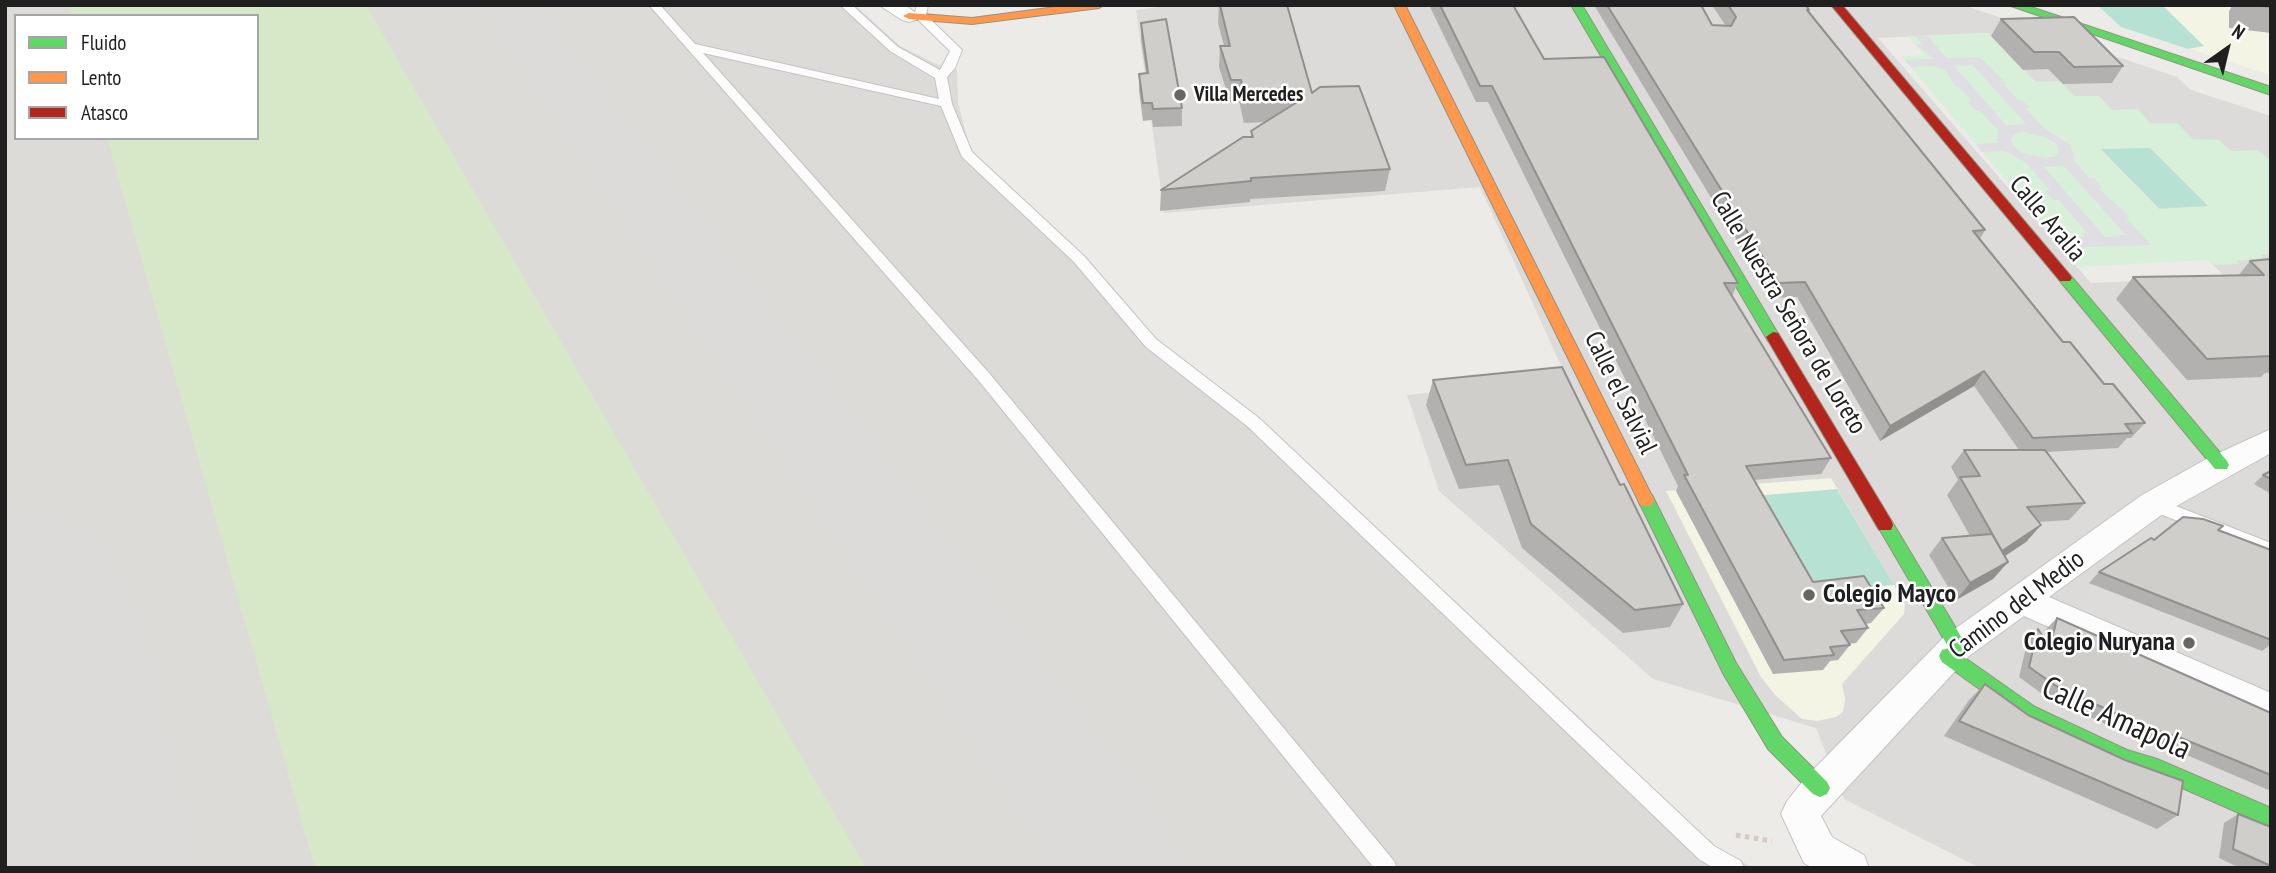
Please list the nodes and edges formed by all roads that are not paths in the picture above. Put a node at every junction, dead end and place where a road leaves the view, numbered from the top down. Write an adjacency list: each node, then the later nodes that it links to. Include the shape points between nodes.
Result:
1 (654, 5): 11 (lane)
2 (845, 5): 12 (lane, via 894,49)
3 (889, 5): 10 (street)
4 (1099, 5): 9 (street)
5 (1399, 5): 22 (street, Calle el Salvial, via 1730,669)
6 (1576, 5): 20 (street, Calle Nuestra Señora de Loreto)
7 (1836, 5): 16 (street, Calle Aralia)
8 (2013, 5): 13 (street)
9 (1067, 8): 10 (street, via 972,21)
10 (917, 12): 12 (lane, via 956,50)
11 (689, 46): 14 (lane); 24 (lane, via 984,377)
12 (941, 76): 14 (lane)
13 (2271, 91)
14 (946, 104): 25 (lane, via 966,154 1079,259 1151,343 1254,422 1707,853)
15 (2271, 440): 16 (street, Camino del Medio)
16 (2221, 465): 17 (street, Camino del Medio)
17 (2153, 505): 18 (lane); 19 (street, Camino del Medio)
18 (2271, 550)
19 (2021, 600): 20 (street, Camino del Medio); 21 (street)
20 (1952, 651): 22 (street, Camino del Medio); 23 (street, Calle Amapola, via 2028,713)
21 (2271, 710)
22 (1810, 801): 26 (street, via 1818,850)
23 (2271, 818)
24 (1387, 868)
25 (1734, 868)
26 (1850, 868)

